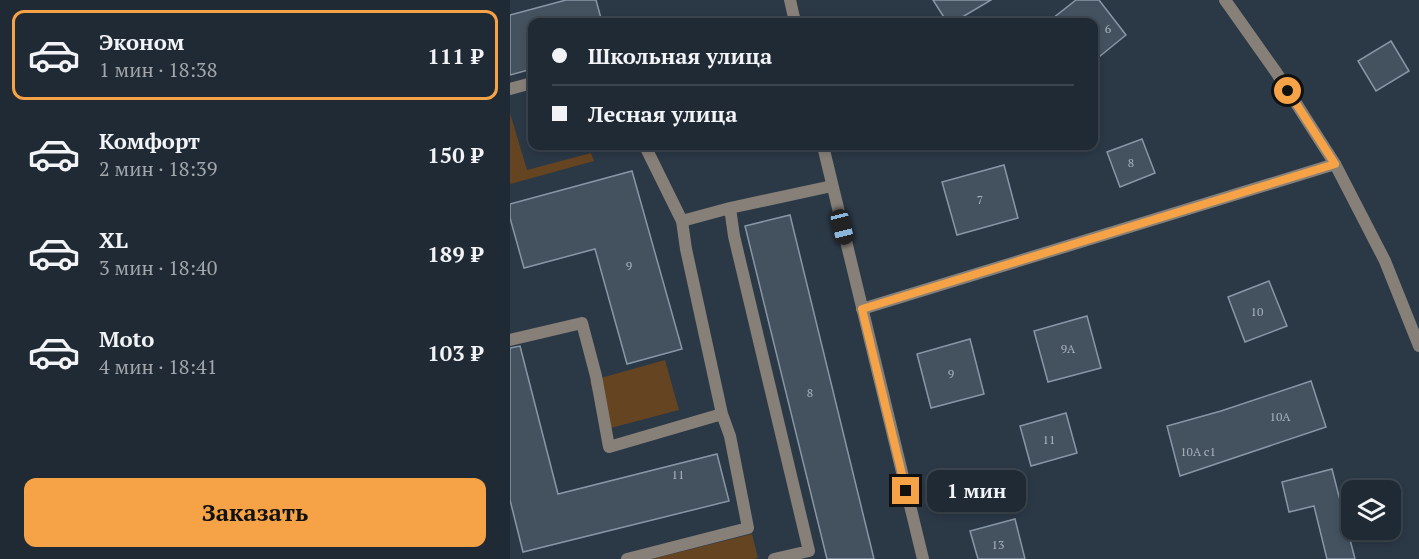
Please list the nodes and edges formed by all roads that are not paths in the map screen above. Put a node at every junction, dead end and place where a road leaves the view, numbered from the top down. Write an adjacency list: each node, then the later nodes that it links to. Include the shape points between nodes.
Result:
1 (790, 0): 3 (street)
2 (1225, 0): 8 (street)
3 (794, 18)
4 (528, 83): 5 (street)
5 (510, 89)
6 (647, 150): 11 (street)
7 (824, 150): 9 (street)
8 (1335, 164): 12 (street); 14 (street, via 1385,261)
9 (832, 186): 10 (street); 12 (street)
10 (730, 208): 11 (street); 17 (street, via 808,550)
11 (682, 221): 15 (street)
12 (862, 309): 18 (street)
13 (510, 340): 15 (street, via 582,323 609,447)
14 (1419, 346)
15 (722, 414): 16 (street, via 748,528)
16 (627, 559)
17 (774, 559)
18 (923, 559)

